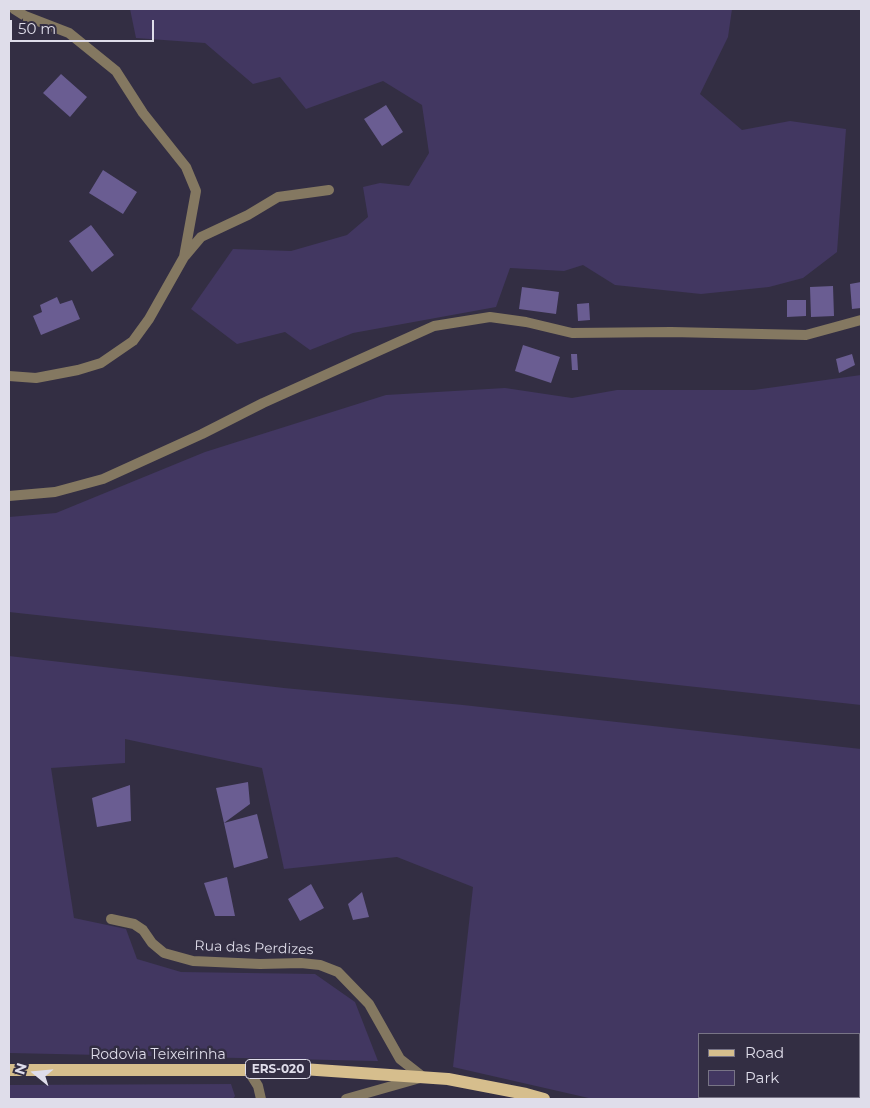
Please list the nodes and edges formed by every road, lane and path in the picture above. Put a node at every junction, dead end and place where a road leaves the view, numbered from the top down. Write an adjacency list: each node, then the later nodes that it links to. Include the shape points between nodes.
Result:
1 (14, 9): 3 (street, via 70,33 116,72 143,113 186,167 196,191)
2 (330, 190): 3 (street, via 278,197 201,237)
3 (184, 257): 5 (street, via 138,334 101,363 36,378)
4 (861, 320): 6 (street, via 806,335 572,333 490,317 434,326 103,479 55,492)
5 (9, 376)
6 (9, 496)
7 (111, 919): 10 (street, Rua das Perdizes, via 134,924 164,953 193,961 320,965 338,972 369,1004 400,1059)
8 (9, 1070): 9 (main road, Rodovia Teixeirinha / ERS-020)
9 (248, 1070): 10 (main road, Rodovia Teixeirinha / ERS-020, via 288,1068); 11 (street, via 258,1086)
10 (423, 1077): 12 (street); 13 (main road, Rodovia Teixeirinha / ERS-020, via 448,1079)
11 (261, 1099)
12 (346, 1099)
13 (544, 1099)

